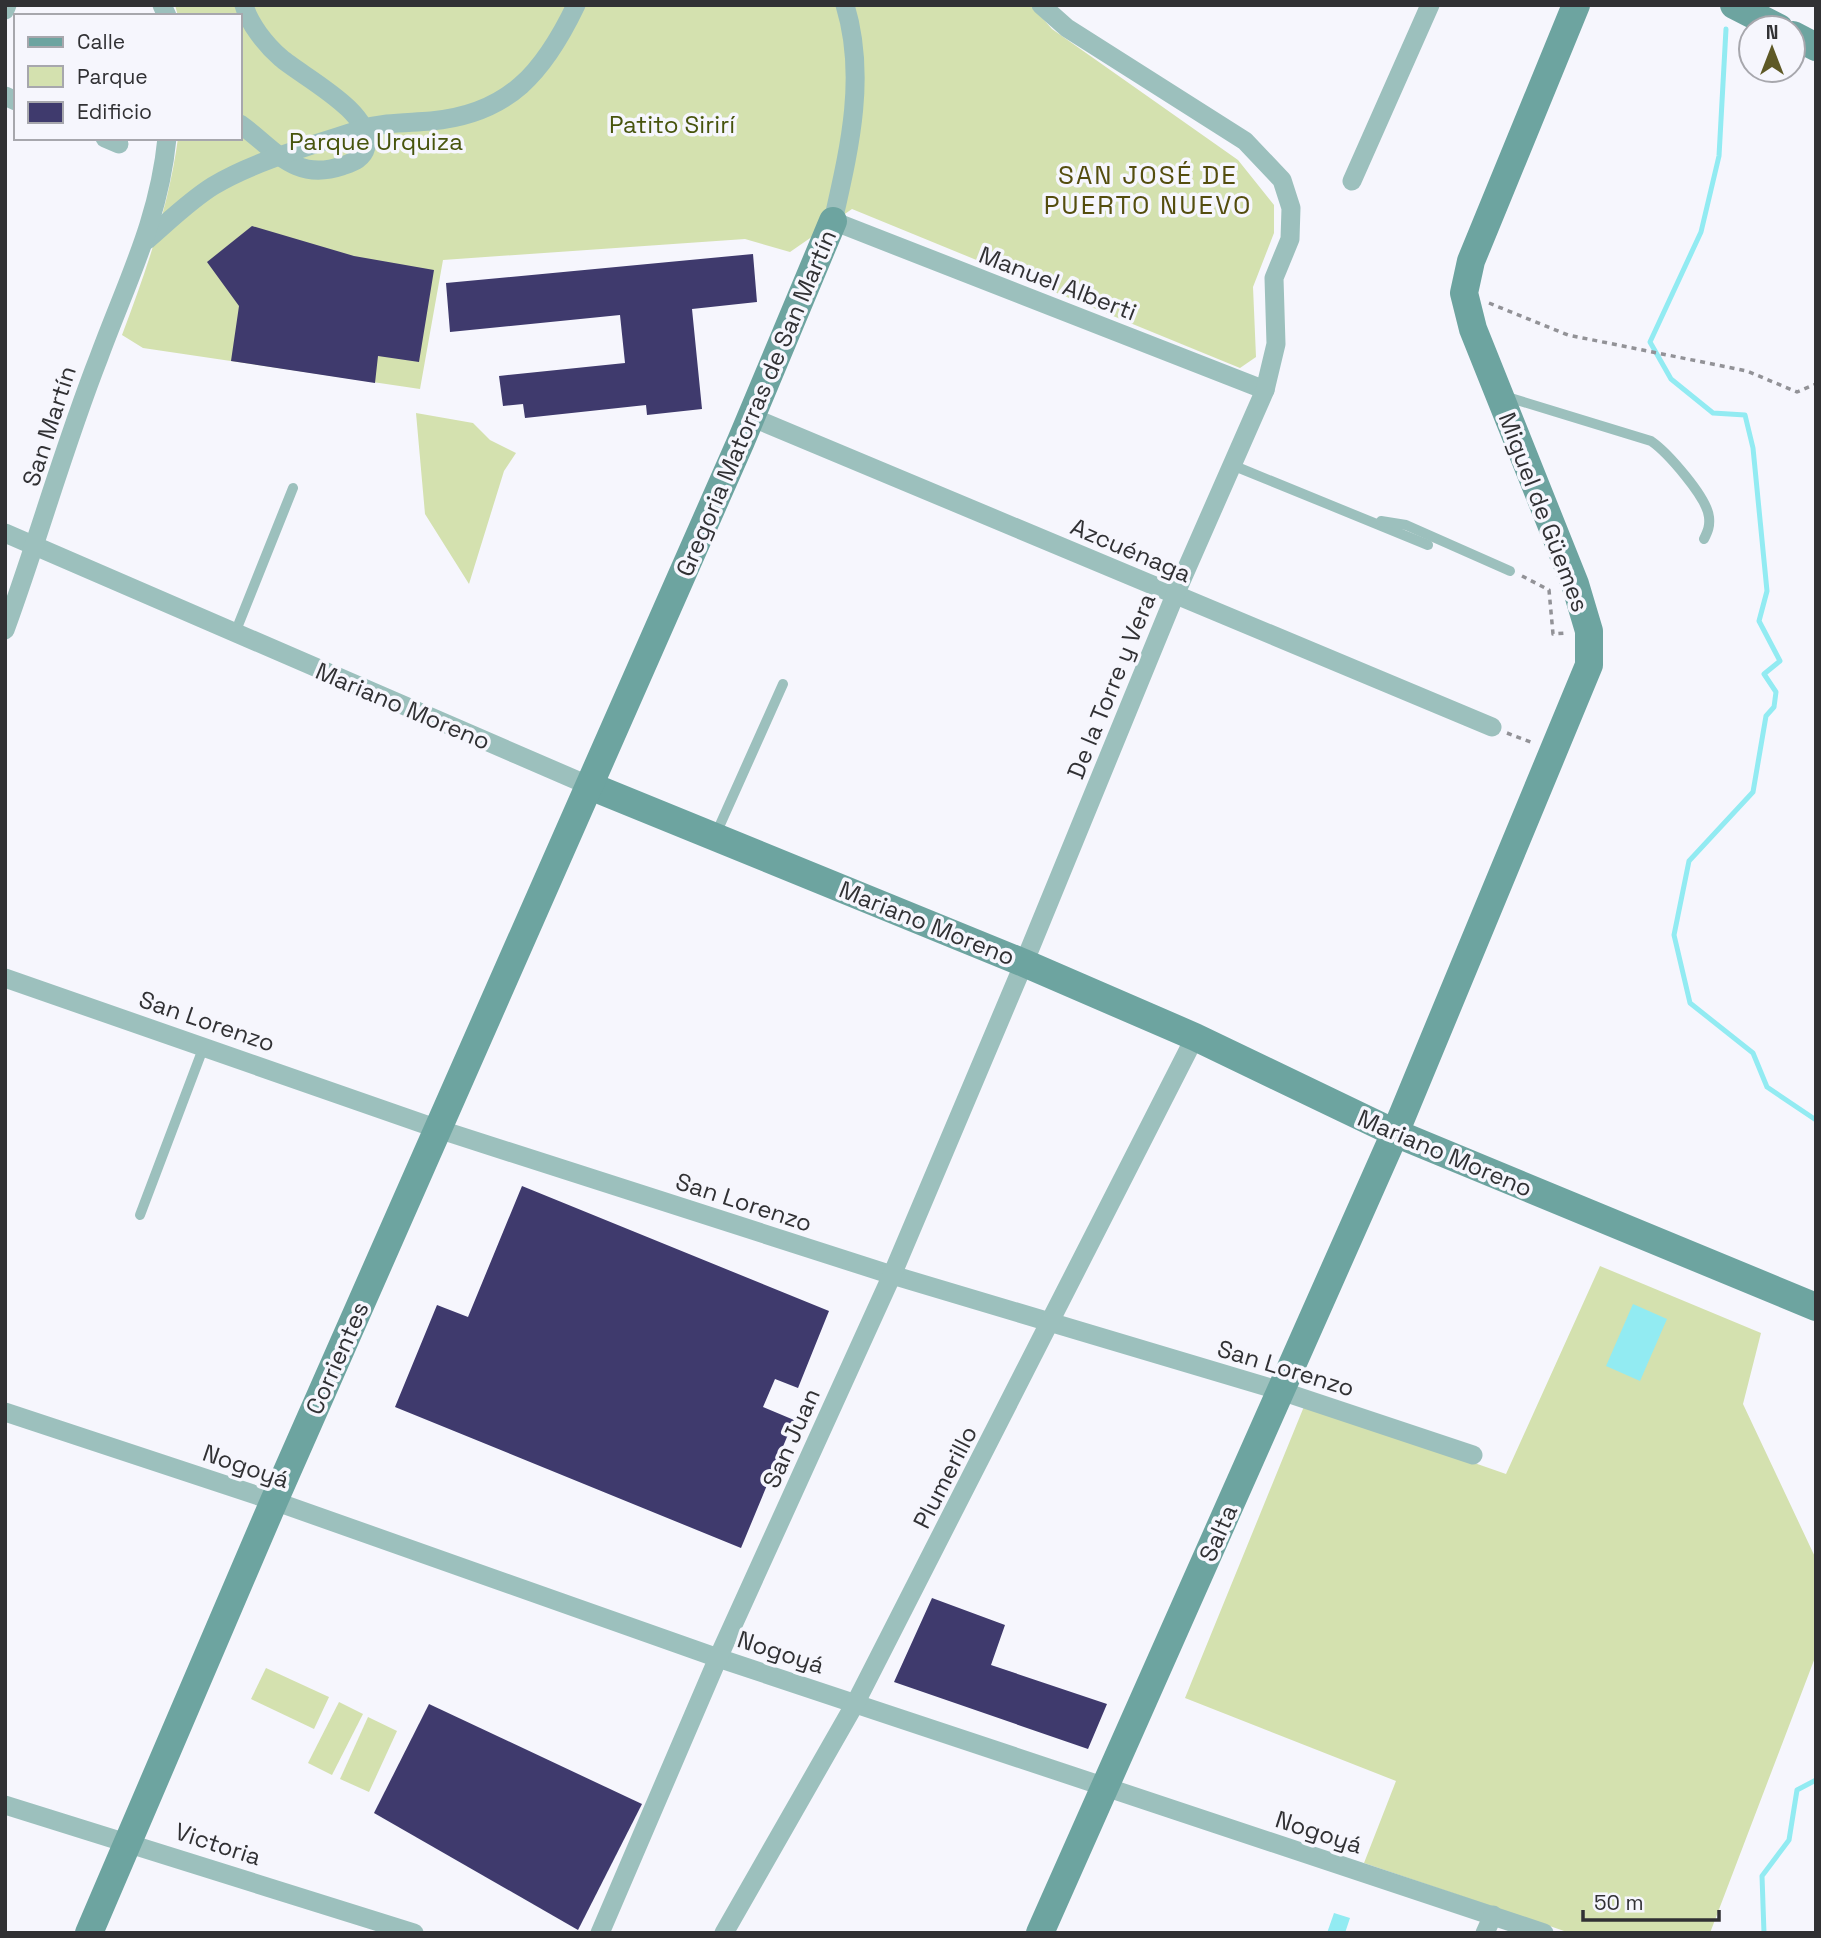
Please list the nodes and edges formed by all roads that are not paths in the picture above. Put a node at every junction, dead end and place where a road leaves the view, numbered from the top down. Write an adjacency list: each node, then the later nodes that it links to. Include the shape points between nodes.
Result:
1 (244, 5): 8 (street, via 262,38 280,57 322,86)
2 (576, 5): 8 (street, via 548,58 501,102 468,114)
3 (845, 5): 12 (street, Gregoria Matorras de San Martín, via 856,43 855,90 852,131)
4 (1041, 5): 14 (street, De la Torre y Vera, via 1067,28 1245,141 1282,180 1291,208 1290,239 1274,278 1276,344)
5 (1430, 5): 11 (street)
6 (1576, 5): 15 (street, Miguel de Güemes, via 1471,261 1464,293)
7 (242, 126): 10 (street)
8 (365, 129): 10 (street); 10 (street, via 364,155 346,164 310,171)
9 (167, 140): 13 (street, San Martín)
10 (281, 157): 13 (street, via 215,185)
11 (1352, 181)
12 (833, 221): 14 (street, Manuel Alberti); 16 (street, Gregoria Matorras de San Martín)
13 (147, 240): 22 (street, San Martín, via 98,358)
14 (1265, 390): 17 (street, De la Torre y Vera)
15 (1500, 396): 21 (lane, via 1512,396 1661,448 1704,503 1709,515); 37 (street, Miguel de Güemes, via 1576,584 1589,631 1589,665)
16 (751, 417): 25 (street, Azcuénaga); 30 (street, Gregoria Matorras de San Martín)
17 (1232, 465): 19 (lane); 25 (street, De la Torre y Vera)
18 (293, 488): 27 (lane)
19 (1366, 520): 23 (lane); 24 (lane, via 1406,524)
20 (5, 533): 22 (street, Mariano Moreno)
21 (1704, 539)
22 (36, 545): 26 (street, San Martín); 27 (street, Mariano Moreno)
23 (1428, 545)
24 (1510, 571)
25 (1175, 595): 29 (street, Azcuénaga); 32 (street, De la Torre y Vera)
26 (5, 630)
27 (235, 634): 30 (street, Mariano Moreno)
28 (783, 684): 31 (lane)
29 (1492, 727)
30 (590, 786): 31 (street, Mariano Moreno); 36 (street, Corrientes)
31 (715, 837): 32 (street, Mariano Moreno)
32 (1024, 963): 34 (street, Mariano Moreno); 39 (street, San Juan)
33 (5, 978): 35 (street, San Lorenzo)
34 (1195, 1037): 37 (street, Mariano Moreno); 41 (street, Plumerillo)
35 (205, 1046): 36 (street, San Lorenzo); 38 (lane)
36 (438, 1129): 39 (street, San Lorenzo); 45 (street, Corrientes)
37 (1395, 1133): 40 (street, Mariano Moreno); 42 (street, Salta)
38 (140, 1215)
39 (892, 1275): 41 (street, San Lorenzo); 46 (street, San Juan)
40 (1816, 1307)
41 (1052, 1323): 42 (street, San Lorenzo); 47 (street, Plumerillo)
42 (1281, 1391): 44 (street, San Lorenzo); 48 (street, Salta)
43 (5, 1412): 45 (street, Nogoyá)
44 (1473, 1455)
45 (274, 1501): 46 (street, Nogoyá); 50 (street, Corrientes)
46 (718, 1658): 47 (street, Nogoyá); 54 (street, San Juan)
47 (856, 1702): 48 (street, Nogoyá); 55 (street, Plumerillo)
48 (1104, 1788): 51 (street, Nogoyá); 56 (street, Salta)
49 (5, 1805): 50 (street, Victoria)
50 (128, 1841): 52 (street, Corrientes); 53 (street, Victoria)
51 (1489, 1924): 57 (street, Nogoyá)
52 (89, 1933)
53 (414, 1933)
54 (600, 1933)
55 (724, 1933)
56 (1040, 1933)
57 (1544, 1933)

